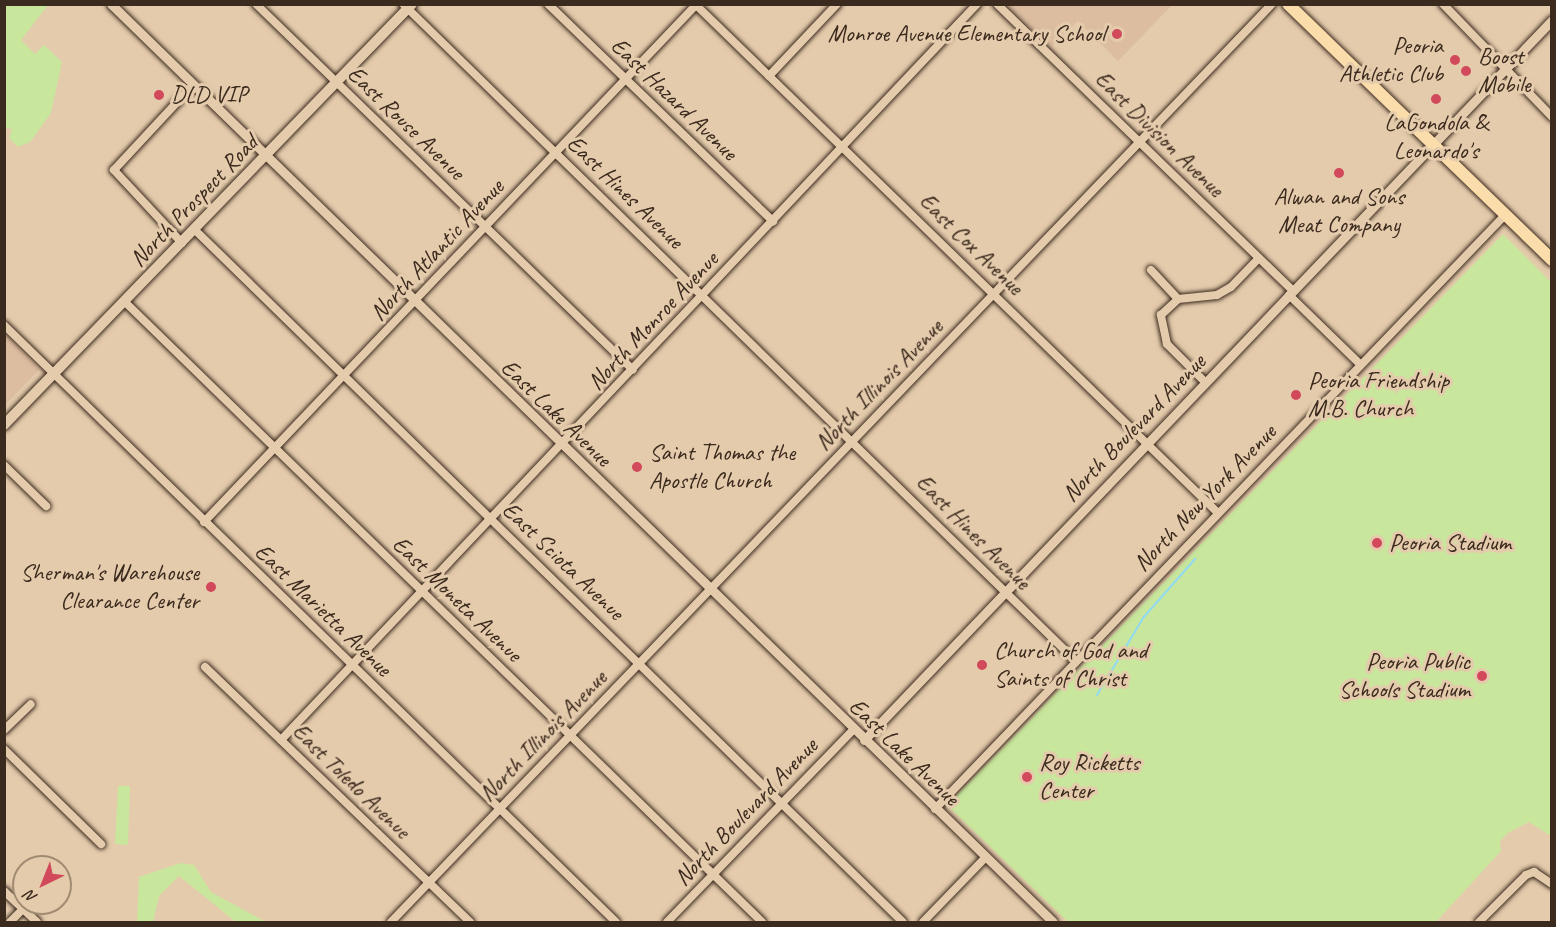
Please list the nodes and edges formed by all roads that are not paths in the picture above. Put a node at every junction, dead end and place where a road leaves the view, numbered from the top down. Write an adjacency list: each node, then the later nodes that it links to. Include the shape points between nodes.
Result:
1 (111, 4): 17 (street, East Lake Avenue)
2 (548, 4): 15 (street, East Hazard Avenue)
3 (837, 4): 14 (street)
4 (977, 4): 21 (street, North Monroe Avenue)
5 (997, 4): 19 (street, East Division Avenue)
6 (1272, 4): 19 (street, North Illinois Avenue)
7 (1287, 4): 20 (highway)
8 (1443, 4): 13 (street)
9 (257, 5): 16 (street, East Rouse Avenue)
10 (696, 5): 14 (street, East Cox Avenue); 15 (street, North Atlantic Avenue)
11 (408, 6): 16 (main road, North Prospect Road); 22 (street, East Hines Avenue)
12 (1551, 20): 13 (street, North Boulevard Avenue)
13 (1505, 70): 18 (street); 20 (street, North Boulevard Avenue)
14 (769, 75): 21 (street, East Cox Avenue)
15 (626, 79): 22 (street, North Atlantic Avenue); 25 (street, East Hazard Avenue)
16 (337, 82): 23 (main road, North Prospect Road); 26 (street, East Rouse Avenue)
17 (193, 85): 23 (street, East Lake Avenue); 28 (street, via 114,170)
18 (1551, 117)
19 (1140, 142): 29 (street, East Division Avenue); 33 (street, North Illinois Avenue)
20 (1432, 145): 24 (highway); 32 (street, North Boulevard Avenue)
21 (843, 148): 25 (street, North Monroe Avenue); 33 (street, East Cox Avenue)
22 (556, 152): 26 (street, North Atlantic Avenue); 34 (street, East Hines Avenue)
23 (266, 156): 27 (main road, North Prospect Road); 36 (street, East Lake Avenue)
24 (1504, 214): 30 (highway); 39 (street, North New York Avenue)
25 (773, 221): 34 (street, North Monroe Avenue)
26 (486, 226): 36 (street, North Atlantic Avenue); 40 (street, East Rouse Avenue)
27 (195, 230): 28 (main road, North Prospect Road); 42 (street, East Sciota Avenue)
28 (182, 243): 37 (main road, North Prospect Road)
29 (1258, 258): 32 (street, East Division Avenue); 35 (street, via 1217,295)
30 (1551, 260)
31 (1151, 270): 35 (street)
32 (1291, 293): 39 (street, East Division Avenue); 43 (street, North Boulevard Avenue)
33 (994, 294): 45 (street, North Illinois Avenue); 46 (street, East Cox Avenue)
34 (704, 296): 40 (street, North Monroe Avenue); 45 (street, East Hines Avenue)
35 (1178, 299): 43 (street, via 1161,315 1162,336)
36 (414, 302): 42 (street, North Atlantic Avenue); 47 (street, East Lake Avenue)
37 (126, 303): 41 (main road, North Prospect Road); 48 (street, East Moneta Avenue)
38 (4, 325): 41 (street, East Marietta Avenue)
39 (1360, 364): 51 (street, North New York Avenue)
40 (633, 370): 47 (street, North Monroe Avenue)
41 (55, 374): 44 (main road, North Prospect Road); 53 (street, East Marietta Avenue)
42 (345, 376): 48 (street, North Atlantic Avenue); 52 (street, East Sciota Avenue)
43 (1204, 382): 46 (street, North Boulevard Avenue)
44 (4, 425)
45 (852, 441): 54 (street, North Illinois Avenue); 55 (street, East Hines Avenue)
46 (1146, 444): 51 (street, East Cox Avenue); 55 (street, North Boulevard Avenue)
47 (561, 447): 52 (street, North Monroe Avenue); 54 (street, East Lake Avenue)
48 (275, 448): 53 (street, North Atlantic Avenue); 56 (street, East Moneta Avenue)
49 (4, 465): 50 (street)
50 (46, 506)
51 (1218, 513): 57 (street, North New York Avenue)
52 (491, 519): 56 (street, North Monroe Avenue); 58 (street, East Sciota Avenue)
53 (204, 522): 59 (street, East Marietta Avenue)
54 (709, 589): 58 (street, North Illinois Avenue); 62 (street, East Lake Avenue)
55 (1006, 591): 57 (street, East Hines Avenue); 66 (street, North Boulevard Avenue)
56 (422, 592): 59 (street, North Monroe Avenue); 64 (street, East Moneta Avenue)
57 (1076, 661): 70 (street, North New York Avenue)
58 (640, 663): 64 (street, North Illinois Avenue); 68 (street, East Sciota Avenue)
59 (351, 665): 65 (street, North Monroe Avenue); 69 (street, East Marietta Avenue)
60 (205, 668): 65 (street, East Toledo Avenue)
61 (31, 704): 63 (street)
62 (854, 729): 66 (street, East Lake Avenue); 68 (street, North Boulevard Avenue)
63 (4, 730)
64 (570, 736): 69 (street, North Illinois Avenue); 73 (street, East Moneta Avenue)
65 (281, 740): 74 (street, East Toledo Avenue)
66 (864, 740): 70 (street, East Lake Avenue)
67 (4, 749): 71 (street)
68 (782, 802): 73 (street, North Boulevard Avenue); 81 (street, East Sciota Avenue)
69 (500, 809): 74 (street, North Illinois Avenue); 78 (street, East Marietta Avenue)
70 (935, 809): 72 (street, East Lake Avenue)
71 (101, 844)
72 (985, 858): 82 (street); 83 (street, East Lake Avenue)
73 (713, 875): 79 (street, North Boulevard Avenue); 80 (street, East Moneta Avenue)
74 (429, 882): 76 (street, North Illinois Avenue); 77 (street, East Toledo Avenue)
75 (1551, 884): 84 (street, via 1534,872)
76 (391, 922)
77 (470, 922)
78 (616, 922)
79 (667, 922)
80 (762, 922)
81 (903, 922)
82 (923, 922)
83 (1053, 922)
84 (1479, 922)

